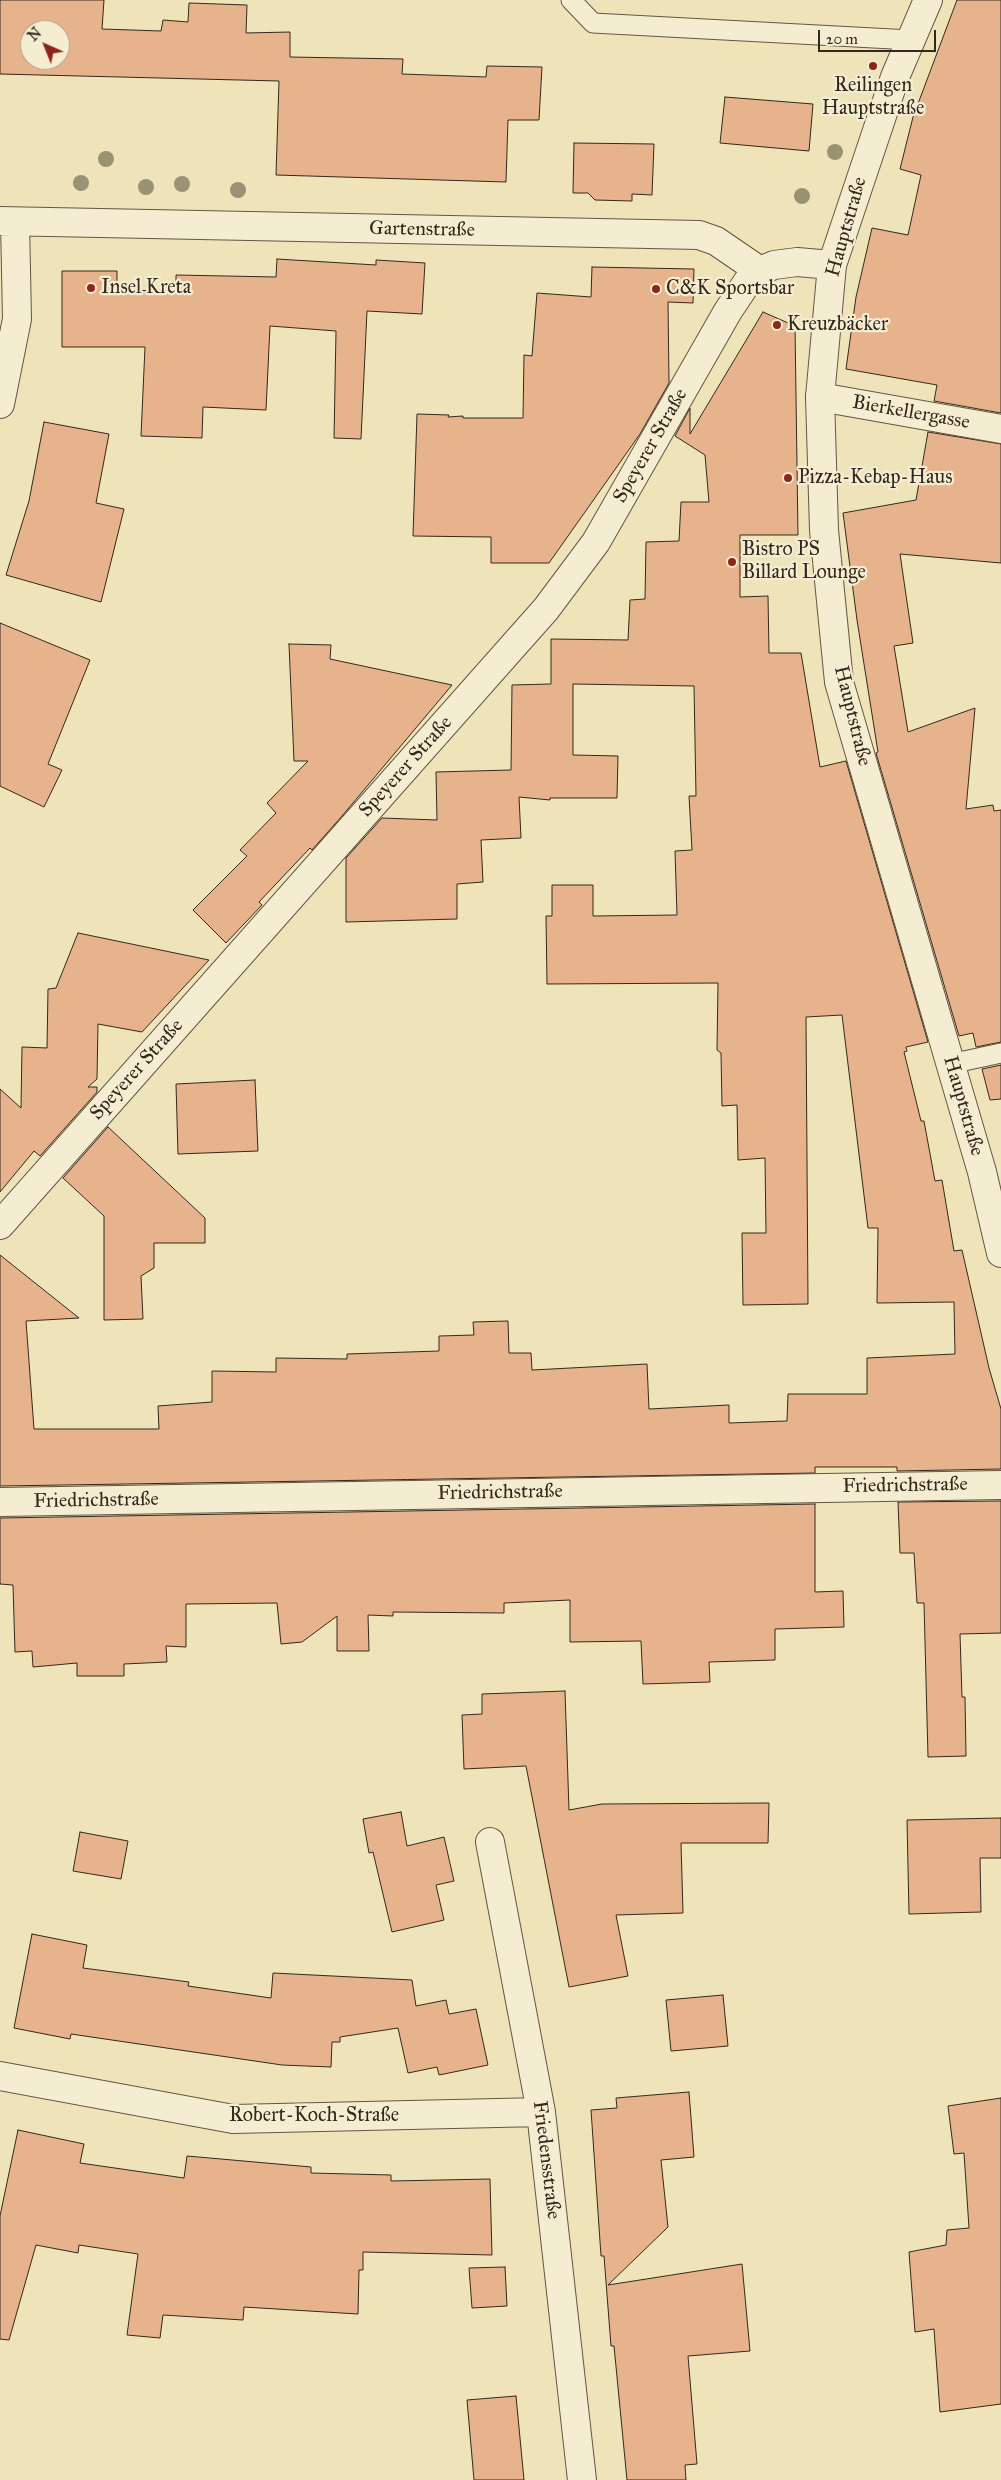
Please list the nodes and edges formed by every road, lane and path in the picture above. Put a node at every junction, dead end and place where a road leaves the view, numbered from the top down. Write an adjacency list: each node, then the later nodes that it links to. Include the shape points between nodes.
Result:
1 (571, 0): 3 (lane, via 593,23)
2 (928, 0): 3 (street, Hauptstraße)
3 (911, 40): 5 (street, Hauptstraße, via 895,77)
4 (8, 222): 6 (street, Gartenstraße, via 699,235 716,241); 8 (street, via 17,319)
5 (832, 265): 6 (street, via 797,262 774,265); 7 (street, Hauptstraße)
6 (760, 271): 12 (street, Speyerer Straße, via 738,294 596,542 546,609)
7 (820, 397): 9 (street, Bierkellergasse); 11 (street, Hauptstraße, via 824,530 840,682)
8 (0, 404)
9 (1001, 429)
10 (1001, 1053): 11 (lane)
11 (950, 1064): 13 (street, Hauptstraße, via 982,1172)
12 (0, 1225)
13 (1001, 1253)
14 (1001, 1485): 15 (street, Friedrichstraße)
15 (0, 1502)
16 (490, 1842): 18 (street, Friedensstraße)
17 (0, 2076): 18 (street, Robert-Koch-Straße, via 233,2119)
18 (542, 2112): 19 (street, Friedensstraße)
19 (582, 2480)

